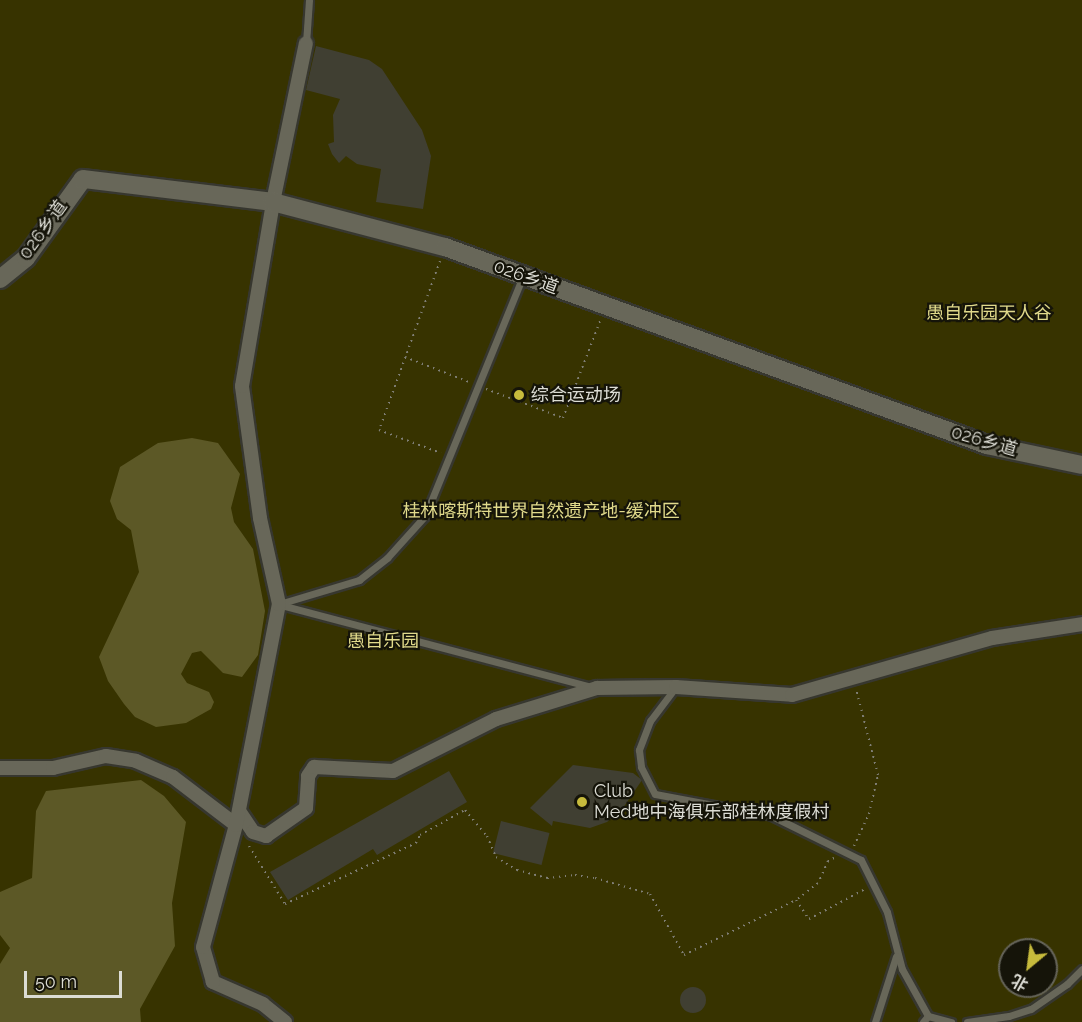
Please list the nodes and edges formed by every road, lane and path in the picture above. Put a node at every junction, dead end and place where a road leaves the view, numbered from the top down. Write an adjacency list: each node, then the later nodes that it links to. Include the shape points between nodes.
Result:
1 (309, 0): 2 (lane)
2 (306, 43): 3 (street)
3 (273, 202): 4 (street, 026乡道); 6 (street, 026乡道, via 83,179 26,258); 12 (street, via 243,386 260,518)
4 (445, 247): 5 (street, 026乡道); 8 (path)
5 (523, 276): 7 (street, 026乡道); 9 (lane)
6 (0, 279)
7 (606, 306): 9 (path, via 563,418); 11 (street, 026乡道, via 987,445)
8 (405, 357): 9 (path); 10 (path, via 379,430)
9 (480, 387): 10 (lane)
10 (452, 458): 12 (lane, via 425,516 387,558 359,580)
11 (1082, 465)
12 (279, 604): 16 (lane); 18 (street)
13 (1082, 624): 14 (street, via 992,638)
14 (853, 677): 15 (street, via 792,695); 20 (path, via 878,775 869,814 857,843)
15 (676, 687): 16 (street); 20 (lane, via 650,721 639,750 640,767 655,794 772,816)
16 (597, 688): 18 (street, via 496,719 393,771 314,767 308,776 306,808 266,836 253,832)
17 (0, 768): 19 (street, via 53,768 106,756 136,761 173,777)
18 (239, 811): 19 (street)
19 (236, 825): 22 (path, via 285,904 417,843 420,835 465,810 487,836 496,857 517,870 547,878 595,878 650,894 684,955); 26 (street, via 203,947 208,972 213,982 263,1004)
20 (847, 851): 21 (lane, via 861,860); 22 (path, via 828,861 818,883)
21 (876, 883): 22 (path, via 809,919); 23 (lane)
22 (796, 900)
23 (897, 954): 25 (lane); 27 (lane)
24 (1082, 969): 29 (lane, via 1031,1009)
25 (925, 1019): 28 (lane)
26 (285, 1022)
27 (875, 1022)
28 (951, 1022)
29 (968, 1022)

